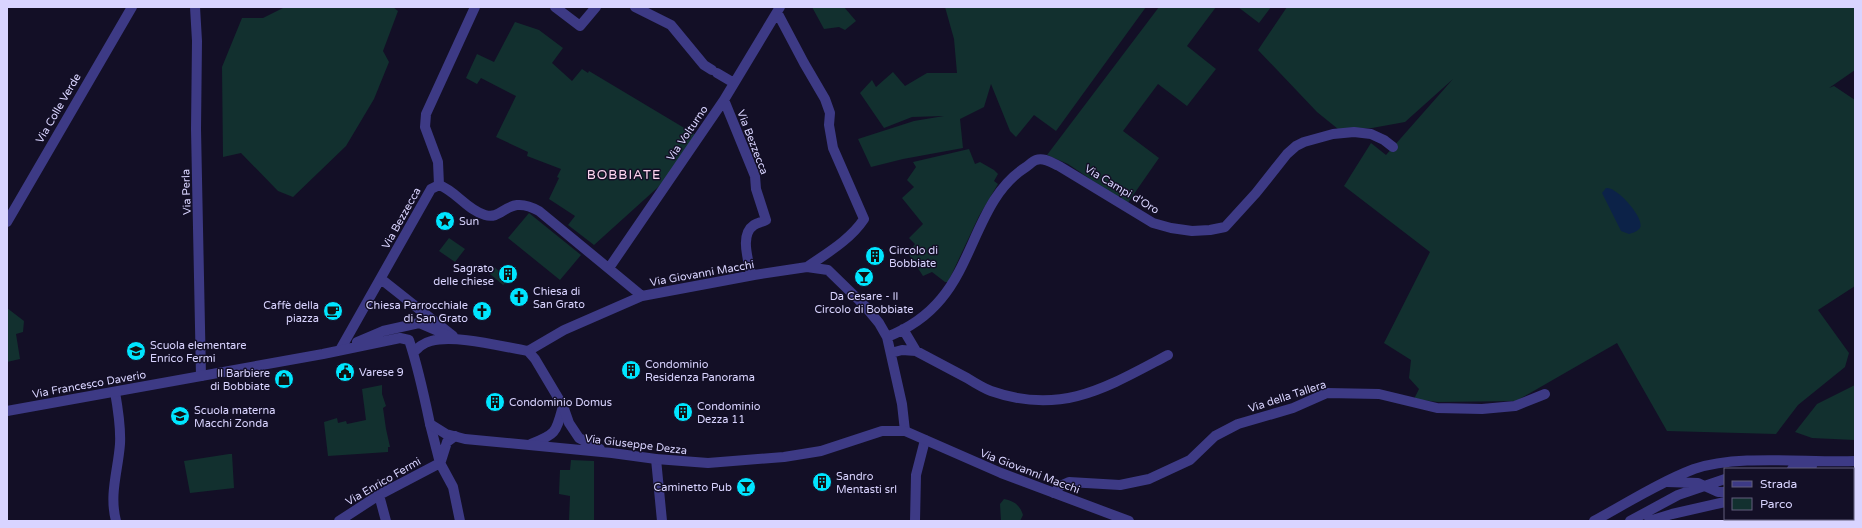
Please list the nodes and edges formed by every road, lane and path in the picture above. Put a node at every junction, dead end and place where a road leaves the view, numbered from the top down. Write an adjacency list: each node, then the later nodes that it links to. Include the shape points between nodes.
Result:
1 (132, 7): 12 (street, Via Colle Verde)
2 (195, 7): 27 (street, Via Perla)
3 (475, 7): 11 (street, via 426,114 425,127 438,162)
4 (555, 7): 5 (street, via 580,26)
5 (596, 7)
6 (635, 7): 8 (street, via 671,25 704,65)
7 (778, 9): 8 (street, Via Volturno); 13 (street, via 804,64 825,99 830,113 829,125 833,148 864,219 844,241)
8 (734, 83): 9 (street, Via Volturno)
9 (724, 100): 14 (street, Via Volturno); 15 (street, Via Bezzecca, via 755,176 756,189 766,220 754,225 747,233 746,242)
10 (1393, 147): 18 (street, Via Campi d'Oro, via 1371,134 1354,132 1333,134 1304,142 1286,154 1225,227 1204,231 1171,228 1153,223 1059,166 1047,160 1037,160 1015,174 993,200 941,300)
11 (439, 185): 14 (street, Via Giovanni Macchi, via 486,216 499,214 516,204 528,205 539,211); 16 (street, Via Bezzecca, via 431,190)
12 (7, 222)
13 (807, 267): 15 (street, Via Giovanni Macchi); 19 (street, Via Giovanni Macchi, via 828,270 865,306)
14 (609, 268): 17 (street, Via Giovanni Macchi)
15 (752, 276): 17 (street, Via Giovanni Macchi)
16 (381, 279): 20 (street); 21 (street, Via Bezzecca)
17 (642, 296): 22 (street, via 564,330)
18 (903, 329): 19 (street, Via Campi d'Oro); 23 (street)
19 (886, 337): 25 (street, Via Giovanni Macchi)
20 (458, 340): 21 (street, Via Francesco Daverio, via 419,323 383,331); 22 (street); 24 (street, via 433,340 422,344)
21 (340, 350): 24 (street, Via Francesco Daverio, via 400,338 409,340); 27 (street, Via Francesco Daverio)
22 (528, 351): 30 (street, via 535,358)
23 (916, 351): 25 (street, via 902,350); 26 (street, via 989,390 1018,399 1048,401 1080,396 1109,386)
24 (413, 352): 32 (street)
25 (891, 353): 33 (street, Via Giovanni Macchi)
26 (1168, 355)
27 (201, 376): 28 (street, Via Francesco Daverio)
28 (115, 392): 31 (street, Via Francesco Daverio); 51 (street, via 120,444 113,492)
29 (1545, 394): 47 (street, Via della Tallera, via 1515,406 1437,408 1379,394 1327,394 1293,408 1238,424 1215,436 1190,460 1149,479 1120,485 1069,482 1060,486)
30 (563, 406): 36 (street, via 553,435); 37 (street, via 569,423 579,438)
31 (7, 411)
32 (430, 424): 34 (street, Via Giuseppe Dezza, via 446,434); 41 (street)
33 (905, 432): 35 (street, Via Giuseppe Dezza); 38 (street, Via Giuseppe Dezza, via 882,431 821,451 784,457 708,463)
34 (456, 436): 36 (street, Via Giuseppe Dezza); 41 (street, via 447,442)
35 (924, 440): 47 (street, Via Giovanni Macchi); 56 (street, via 916,475)
36 (531, 444): 37 (street, Via Giuseppe Dezza)
37 (612, 453): 38 (street, Via Giuseppe Dezza)
38 (656, 459): 55 (street)
39 (1855, 461): 40 (street)
40 (1828, 462): 42 (street); 44 (street, via 1734,462 1695,469)
41 (440, 463): 48 (street, Via Enrico Fermi); 54 (street, via 453,487)
42 (1799, 468)
43 (1724, 479): 45 (street)
44 (1666, 482): 45 (street); 57 (street)
45 (1704, 485): 46 (street); 58 (street, via 1678,495)
46 (1724, 492)
47 (1054, 493): 50 (street, Via Giovanni Macchi)
48 (379, 495): 52 (street, Via Enrico Fermi); 53 (street)
49 (1724, 502): 59 (street)
50 (1125, 520)
51 (116, 521)
52 (338, 521)
53 (386, 521)
54 (460, 521)
55 (662, 521)
56 (915, 521)
57 (1594, 521)
58 (1630, 521)
59 (1649, 521)

